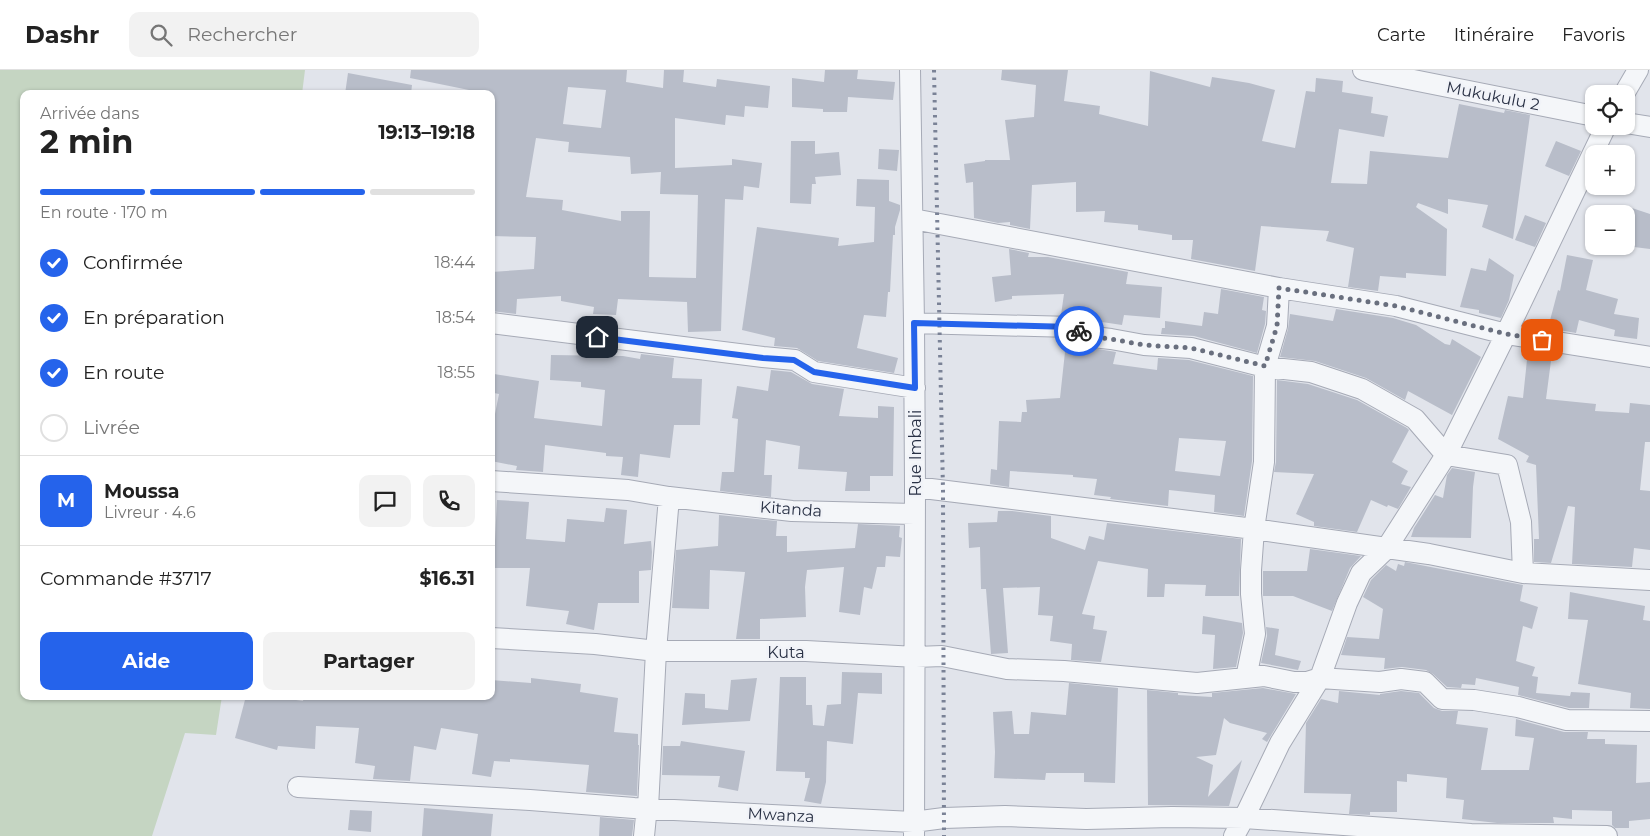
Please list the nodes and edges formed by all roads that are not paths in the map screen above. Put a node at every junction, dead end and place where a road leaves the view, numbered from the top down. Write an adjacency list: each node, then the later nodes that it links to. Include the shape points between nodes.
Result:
1 (910, 70): 9 (street, Rue Imbali)
2 (1363, 70): 5 (street, Mukukulu 2)
3 (1638, 70): 4 (street)
4 (1629, 85)
5 (1585, 114)
6 (1635, 125): 7 (street)
7 (1650, 128)
8 (1602, 135): 13 (street)
9 (912, 219): 10 (street); 11 (street, Rue Imbali)
10 (1279, 288): 13 (street, via 1396,306); 15 (street, via 1277,326)
11 (914, 323): 15 (street, via 1072,327 1093,337 1191,348); 16 (street, Rue Imbali)
12 (495, 324): 16 (street, via 794,360 814,372)
13 (1506, 334): 14 (street); 17 (street)
14 (1650, 357)
15 (1265, 366): 17 (street, via 1311,372 1362,389 1415,419); 22 (street, via 1264,462)
16 (915, 388): 19 (street, Rue Imbali)
17 (1446, 455): 23 (street); 24 (street, via 1507,465 1521,522)
18 (495, 481): 20 (street, Kitanda, via 628,490)
19 (915, 487): 21 (street, Rue Imbali); 22 (street)
20 (669, 497): 21 (street, Kitanda, via 792,511); 27 (street)
21 (914, 514): 28 (street, Rue Imbali)
22 (1254, 529): 23 (street); 29 (street, via 1251,594 1255,634 1247,673)
23 (1386, 548): 24 (street); 30 (street, via 1362,574 1347,603)
24 (1523, 573): 25 (street)
25 (1650, 580)
26 (495, 638): 27 (street, Kuta)
27 (656, 651): 28 (street, Kuta); 33 (street)
28 (916, 657): 29 (street, Kuta, via 942,656 1007,669 1197,683); 35 (street, Rue Imbali)
29 (1264, 676): 30 (street, via 1294,682)
30 (1320, 678): 31 (street, via 1424,682 1442,699 1518,707 1567,720); 34 (street, via 1280,743)
31 (1650, 721)
32 (298, 787): 33 (street, Mwanza)
33 (648, 808): 35 (street, Mwanza); 36 (street)
34 (1244, 818): 35 (street, Mwanza, via 944,818); 37 (street); 38 (street, Mwanza, via 1471,834)
35 (914, 829)
36 (644, 836)
37 (1234, 836)
38 (1607, 836)

